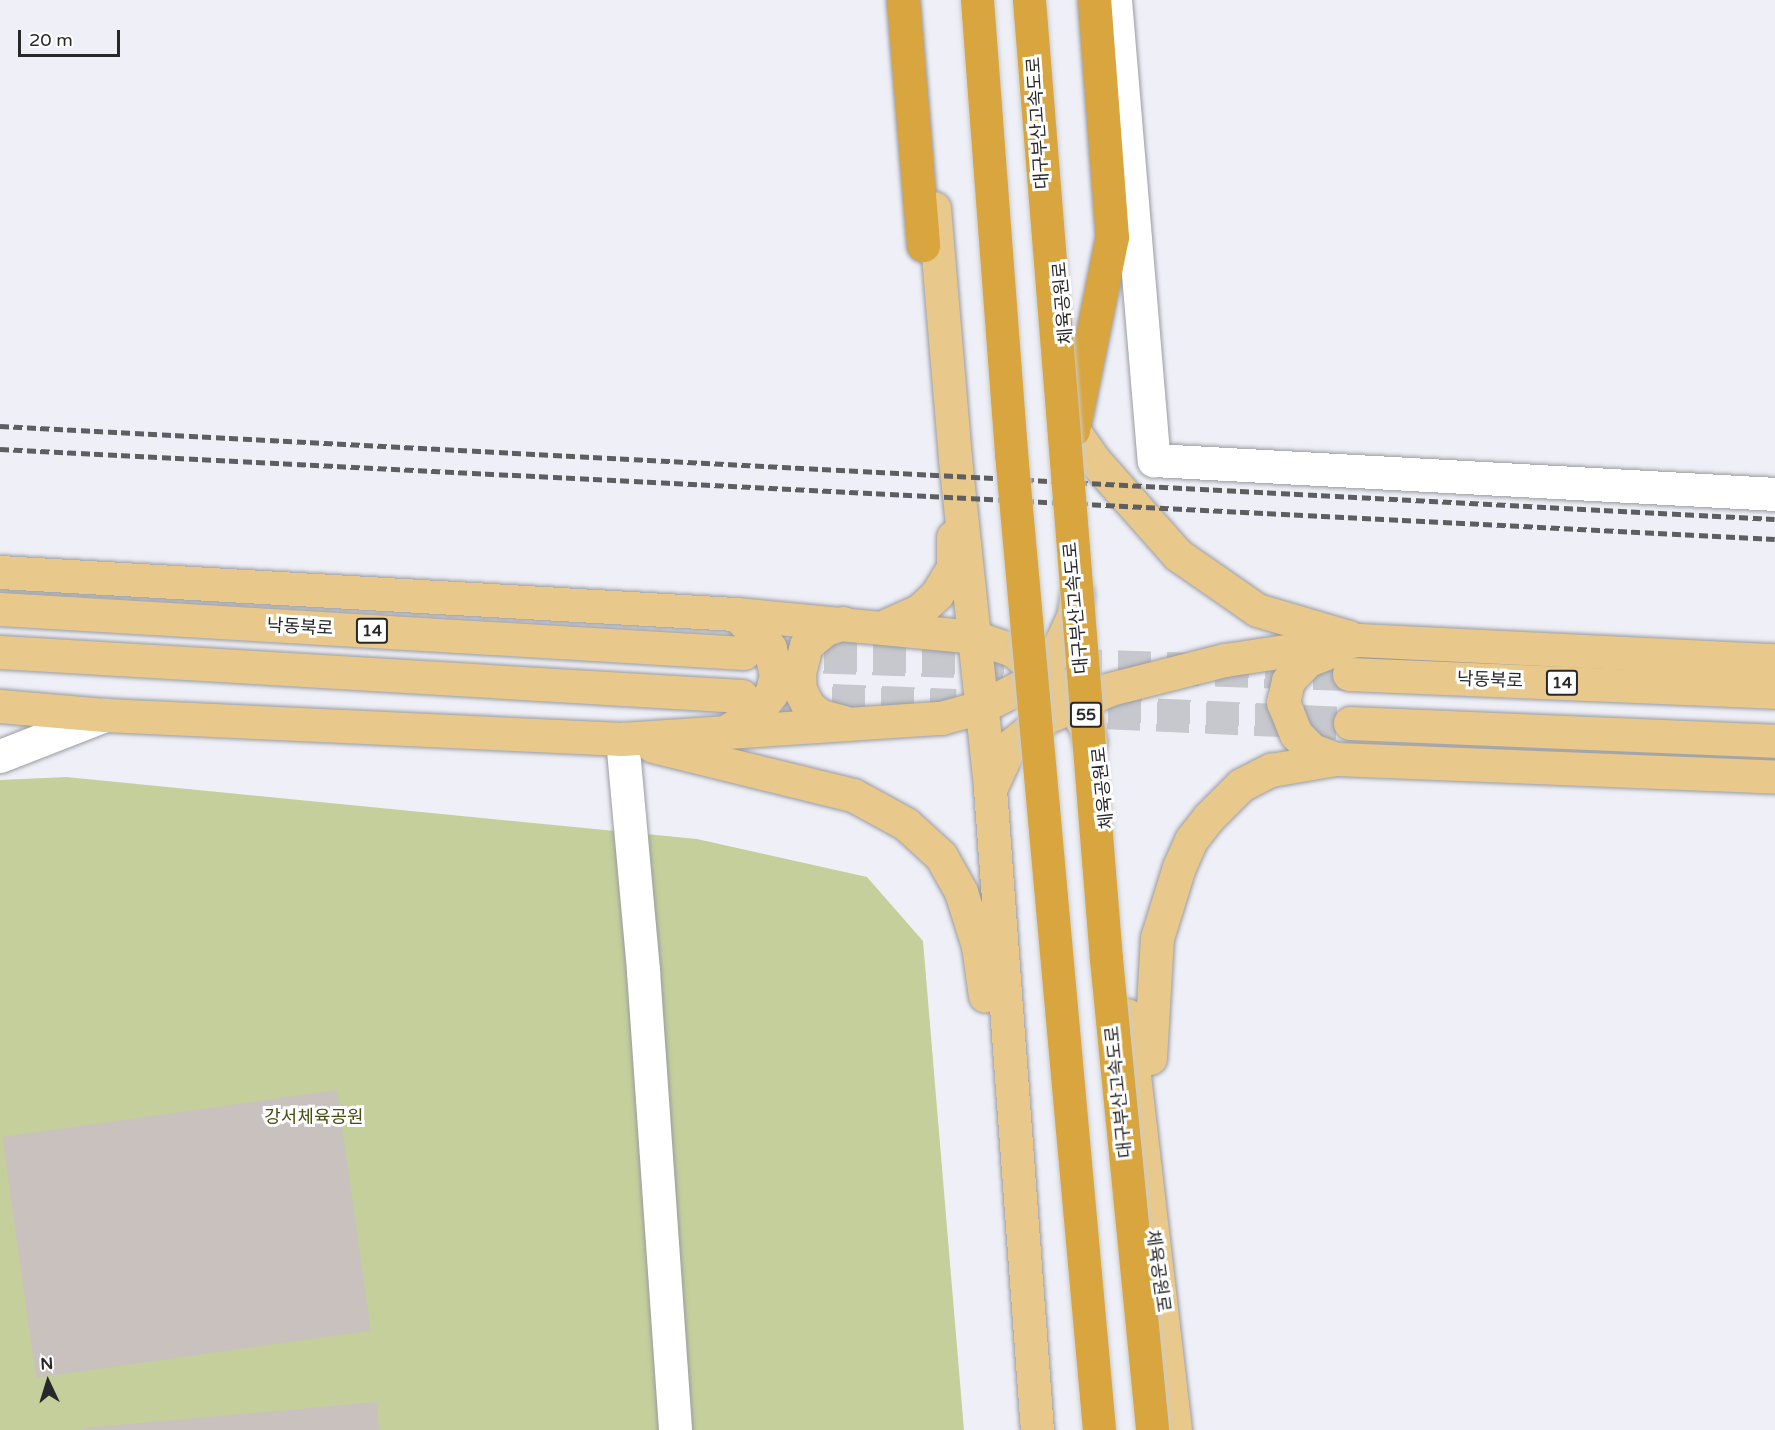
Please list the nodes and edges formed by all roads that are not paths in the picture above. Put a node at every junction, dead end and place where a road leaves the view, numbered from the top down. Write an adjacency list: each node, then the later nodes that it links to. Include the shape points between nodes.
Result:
1 (903, 0): 8 (highway)
2 (917, 0): 10 (main road)
3 (977, 0): 44 (highway, bridge, via 1011,453)
4 (1029, 0): 45 (highway, 대구부산고속도로 / 55, bridge, via 1106,959)
5 (1038, 0): 9 (main road, 체육공원로)
6 (1094, 0): 9 (highway, via 1112,237)
7 (1115, 0): 11 (lane, via 1154,460)
8 (923, 245): 10 (main road)
9 (1073, 430): 12 (main road, 체육공원로); 19 (main road, via 1101,468 1178,555 1257,610)
10 (955, 459): 17 (main road, via 952,567 937,594 919,611); 18 (main road)
11 (1775, 494)
12 (1081, 553): 23 (main road, via 1073,617 1058,649); 27 (main road, 체육공원로)
13 (0, 572): 15 (main road, 체육공원로)
14 (0, 609): 21 (main road, 낙동북로 / 14)
15 (736, 614): 16 (main road, 체육공원로); 33 (main road, via 770,648 776,675 771,694 757,712)
16 (843, 623): 17 (main road, 체육공원로); 32 (main road, via 824,630 806,645 800,690 808,706 821,716)
17 (886, 625): 18 (main road, 체육공원로)
18 (974, 637): 23 (main road, 체육공원로, via 1012,650); 29 (main road)
19 (1359, 640): 22 (main road); 27 (main road, via 1225,660); 37 (main road, via 1308,660 1288,681 1283,702 1296,734 1312,750)
20 (0, 652): 26 (main road)
21 (744, 653)
22 (1775, 660)
23 (1041, 671): 27 (main road, 체육공원로); 29 (main road, via 1026,684)
24 (1349, 674): 25 (main road, 낙동북로 / 14)
25 (1775, 692)
26 (742, 696)
27 (1082, 700): 39 (main road, via 1045,718 1010,746); 40 (main road, 체육공원로, via 1101,774)
28 (0, 706): 30 (main road)
29 (981, 707): 32 (main road, via 941,718); 39 (main road)
30 (105, 715): 34 (main road); 36 (lane)
31 (1350, 723): 35 (main road)
32 (853, 724): 33 (main road)
33 (726, 732): 34 (main road)
34 (622, 739): 41 (main road, via 853,795 906,824 940,856 961,892 978,946 1007,1223); 42 (lane, via 643,970)
35 (1775, 741)
36 (0, 756)
37 (1335, 759): 38 (main road); 40 (main road, via 1271,770 1241,785 1191,840 1179,867 1157,938 1150,1018)
38 (1775, 777)
39 (990, 789): 41 (main road)
40 (1147, 1193): 46 (main road, 체육공원로)
41 (1028, 1308): 43 (main road)
42 (675, 1430)
43 (1037, 1430)
44 (1099, 1430)
45 (1152, 1430)
46 (1175, 1430)

